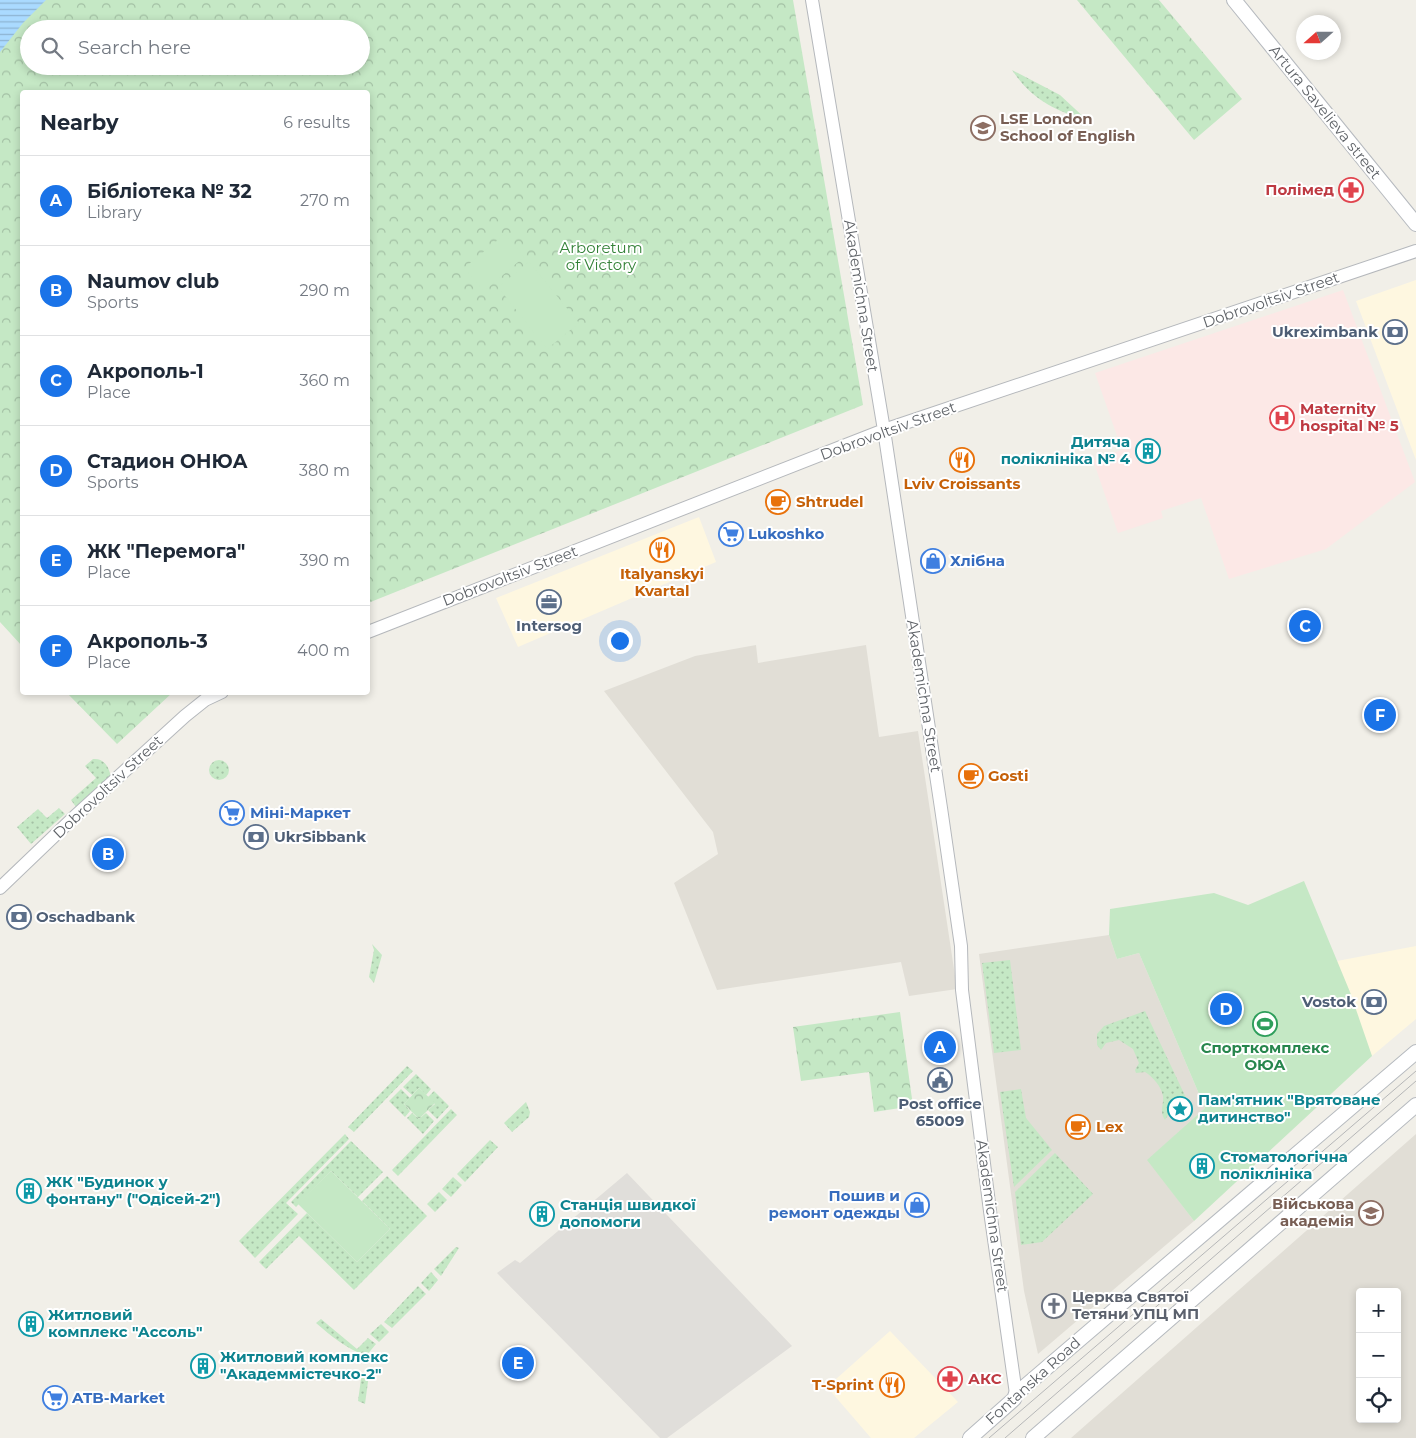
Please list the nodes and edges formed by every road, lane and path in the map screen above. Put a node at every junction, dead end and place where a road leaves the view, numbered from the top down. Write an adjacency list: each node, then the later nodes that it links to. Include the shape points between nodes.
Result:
1 (812, 0): 5 (street, Akademichna Street)
2 (1234, 0): 3 (main road, Artura Savelieva street)
3 (1416, 224)
4 (1416, 251): 5 (street, Dobrovoltsiv Street)
5 (884, 430): 6 (street, Dobrovoltsiv Street); 11 (street, Akademichna Street, via 962,946 962,990)
6 (370, 631)
7 (216, 695): 8 (street, Dobrovoltsiv Street, via 185,716)
8 (0, 888)
9 (1416, 1052): 11 (main road, Fontanska Road)
10 (1416, 1105): 13 (main road)
11 (1016, 1394): 12 (main road, Fontanska Road)
12 (970, 1438)
13 (1033, 1438)

